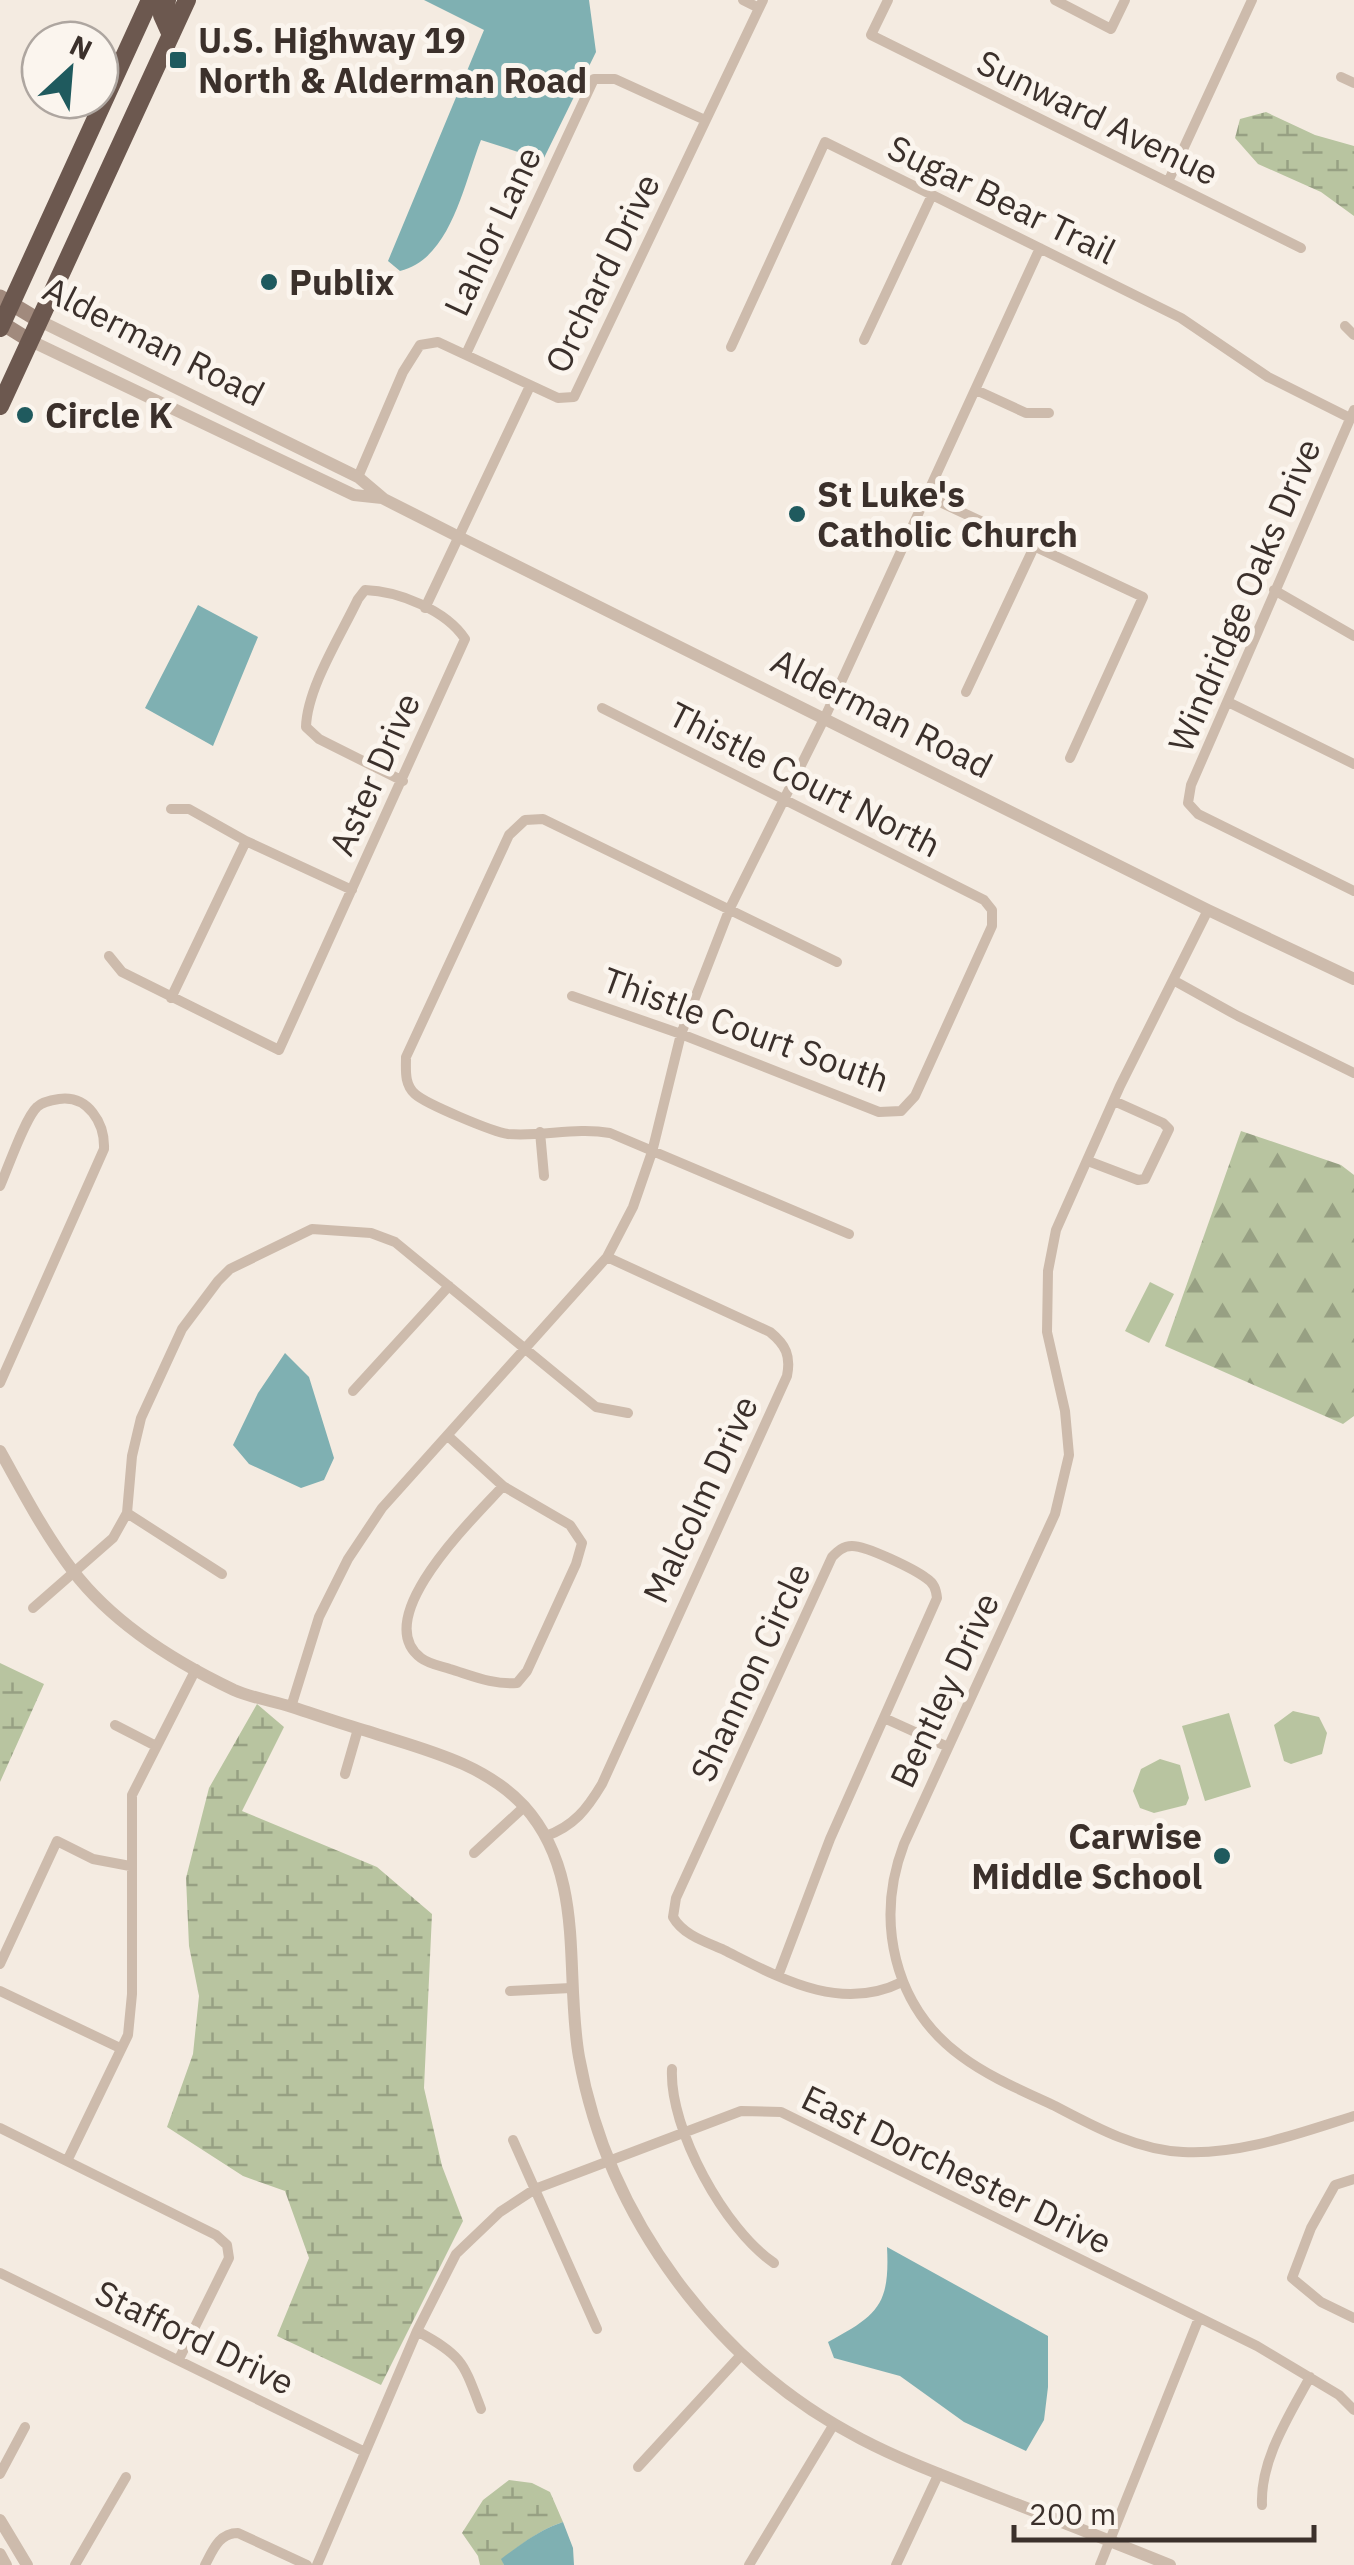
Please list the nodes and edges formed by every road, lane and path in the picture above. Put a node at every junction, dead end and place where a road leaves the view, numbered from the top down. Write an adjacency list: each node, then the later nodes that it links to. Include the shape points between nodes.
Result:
1 (150, 0): 18 (highway)
2 (166, 0): 10 (highway, via 162,15)
3 (187, 0): 10 (highway)
4 (743, 0): 9 (street)
5 (888, 0): 14 (street, Sunward Avenue, via 871,35)
6 (1055, 0): 7 (street, via 1112,28)
7 (1125, 0)
8 (1252, 0): 14 (street)
9 (761, 4): 13 (street, Orchard Drive)
10 (171, 35): 19 (highway)
11 (1341, 77): 12 (street)
12 (1354, 84)
13 (705, 120): 24 (street, Lahlor Lane, via 615,79 594,79); 25 (street, Orchard Drive, via 582,388 574,397 558,398)
14 (1168, 182): 17 (street, Sunward Avenue)
15 (932, 194): 16 (street, Sugar Bear Trail); 22 (street); 23 (street, Sugar Bear Trail, via 825,142)
16 (1040, 248): 26 (street); 29 (street, Sugar Bear Trail, via 1181,318 1268,377)
17 (1301, 248)
18 (6, 300): 19 (main road, Alderman Road); 20 (highway)
19 (40, 322): 21 (highway); 30 (street, Alderman Road)
20 (1, 325): 21 (main road, Alderman Road)
21 (29, 340): 27 (highway); 32 (street, Alderman Road, via 354,495)
22 (864, 340)
23 (732, 347)
24 (466, 354): 25 (street, Orchard Drive); 30 (street, Orchard Drive, via 438,342 420,345)
25 (530, 386): 33 (street)
26 (976, 390): 28 (street, via 1026,413); 31 (street)
27 (0, 406)
28 (1049, 413)
29 (1352, 414): 35 (street, Windridge Oaks Drive)
30 (358, 477): 32 (street, Alderman Road)
31 (927, 496): 34 (street); 41 (street)
32 (384, 499): 33 (street, Alderman Road)
33 (459, 537): 36 (street); 41 (street, Alderman Road)
34 (1034, 547): 38 (street); 42 (street, via 1144,597)
35 (1274, 590): 37 (street); 39 (street, Windridge Oaks Drive)
36 (425, 608): 44 (street, Aster Drive, via 452,623 464,639); 44 (street, via 387,591 365,590 306,713 306,727 319,739)
37 (1354, 636)
38 (966, 692)
39 (1228, 702): 43 (street); 49 (street, Windridge Oaks Drive, via 1188,803 1198,814)
40 (602, 708): 45 (street, Thistle Court North)
41 (825, 717): 45 (street); 51 (street, Alderman Road)
42 (1070, 758)
43 (1354, 764)
44 (403, 781): 48 (street, Aster Drive)
45 (783, 799): 50 (street); 61 (street, Thistle Court North, via 984,900 992,910 992,926 915,1096)
46 (171, 809): 47 (street, via 189,809)
47 (246, 840): 48 (street); 57 (street)
48 (352, 890): 57 (street, Aster Drive, via 279,1050)
49 (1354, 891)
50 (730, 908): 53 (street); 58 (street); 62 (street, via 543,820 525,820 509,835 406,1057 406,1080 415,1094 478,1124 507,1134)
51 (1208, 910): 54 (street, Alderman Road); 55 (street, Bentley Drive)
52 (109, 956): 57 (street, via 122,972)
53 (837, 962)
54 (1354, 979)
55 (1172, 980): 59 (street); 60 (street, Bentley Drive)
56 (572, 996): 58 (street, Thistle Court South)
57 (172, 998)
58 (681, 1034): 61 (street, Thistle Court South, via 880,1112); 63 (street)
59 (1354, 1073)
60 (1114, 1101): 64 (street, Bentley Drive); 64 (street, via 1169,1130 1145,1179)
61 (901, 1111)
62 (540, 1132): 63 (street, via 610,1132); 65 (street)
63 (652, 1152): 67 (street); 68 (street)
64 (1088, 1161): 87 (street, Bentley Drive, via 1056,1230 1048,1271 1047,1332 1068,1455 1054,1518)
65 (544, 1176)
66 (0, 1186): 71 (street, via 36,1107 67,1098 99,1120 104,1149)
67 (849, 1234)
68 (607, 1257): 70 (street); 90 (street, Malcolm Drive, via 770,1332 790,1360 602,1784 586,1810)
69 (449, 1286): 70 (street); 72 (street); 77 (street, via 396,1242 354,1231 312,1229 230,1270 182,1330 142,1418)
70 (527, 1349): 73 (street, via 596,1407); 74 (street)
71 (0, 1383)
72 (352, 1392)
73 (628, 1413)
74 (448, 1436): 76 (street); 82 (street, via 382,1508 348,1559 319,1616)
75 (0, 1451): 78 (street)
76 (503, 1486): 76 (street, via 570,1526 582,1543 528,1670 517,1683 498,1684 424,1660 412,1649 408,1615 431,1566)
77 (126, 1513): 78 (street, via 113,1538); 79 (street)
78 (75, 1574): 80 (street); 81 (street, via 125,1625)
79 (222, 1574)
80 (33, 1608)
81 (196, 1669): 82 (street, via 238,1692); 86 (street)
82 (291, 1706): 85 (street)
83 (884, 1718): 87 (street); 94 (street, Shannon Circle); 94 (street, Shannon Circle, via 937,1594 926,1578 851,1546 832,1557 674,1905 675,1921 686,1932)
84 (116, 1725): 86 (street)
85 (358, 1729): 88 (street); 89 (street, via 464,1764)
86 (156, 1746): 92 (street, via 132,1795)
87 (948, 1747): 95 (street, Bentley Drive, via 893,1882 890,1936)
88 (345, 1774)
89 (524, 1806): 90 (street); 91 (street)
90 (546, 1836): 96 (street, via 568,1900)
91 (474, 1853)
92 (130, 1866): 93 (street, via 93,1859 57,1840); 99 (street, via 132,1994)
93 (0, 1964)
94 (778, 1976): 95 (street, Shannon Circle, via 838,1994)
95 (902, 1982): 101 (street, Bentley Drive, via 929,2026 964,2059 1115,2137 1180,2152 1215,2152)
96 (570, 1988): 98 (street); 106 (street, via 588,2097)
97 (0, 1991): 99 (street)
98 (510, 1991)
99 (120, 2048): 105 (street)
100 (672, 2069): 103 (street)
101 (1354, 2116)
102 (0, 2128): 105 (street)
103 (684, 2132): 106 (street, East Dorchester Drive); 109 (street, via 726,2210 753,2249); 111 (street, East Dorchester Drive, via 741,2111 781,2112)
104 (513, 2140): 108 (street)
105 (67, 2161): 116 (street, via 226,2245 228,2258)
106 (611, 2161): 108 (street, East Dorchester Drive); 115 (street, via 671,2273)
107 (1354, 2180): 112 (street, via 1336,2185 1292,2278)
108 (535, 2188): 113 (street); 114 (street, East Dorchester Drive, via 456,2254)
109 (774, 2263)
110 (0, 2273): 116 (street, Stafford Drive)
111 (1199, 2318): 117 (street, East Dorchester Drive); 129 (street)
112 (1354, 2318)
113 (597, 2329)
114 (417, 2330): 118 (street, via 463,2362); 122 (street, East Dorchester Drive)
115 (742, 2354): 120 (street); 123 (street)
116 (180, 2359): 122 (street, Stafford Drive)
117 (1310, 2377): 119 (street, East Dorchester Drive); 127 (street, via 1260,2482)
118 (482, 2409)
119 (1354, 2410)
120 (834, 2424): 125 (street); 137 (street)
121 (25, 2427): 124 (street)
122 (365, 2452): 136 (street, East Dorchester Drive)
123 (638, 2467)
124 (0, 2474)
125 (939, 2474): 129 (street); 138 (street)
126 (126, 2478): 133 (street)
127 (1262, 2505)
128 (0, 2520): 132 (street)
129 (1110, 2540): 139 (street); 140 (street)
130 (0, 2554): 131 (street)
131 (6, 2565)
132 (27, 2565)
133 (75, 2565)
134 (205, 2565): 135 (street, via 218,2542 238,2533)
135 (307, 2565)
136 (316, 2565)
137 (749, 2565)
138 (896, 2565)
139 (1100, 2565)
140 (1170, 2565)

